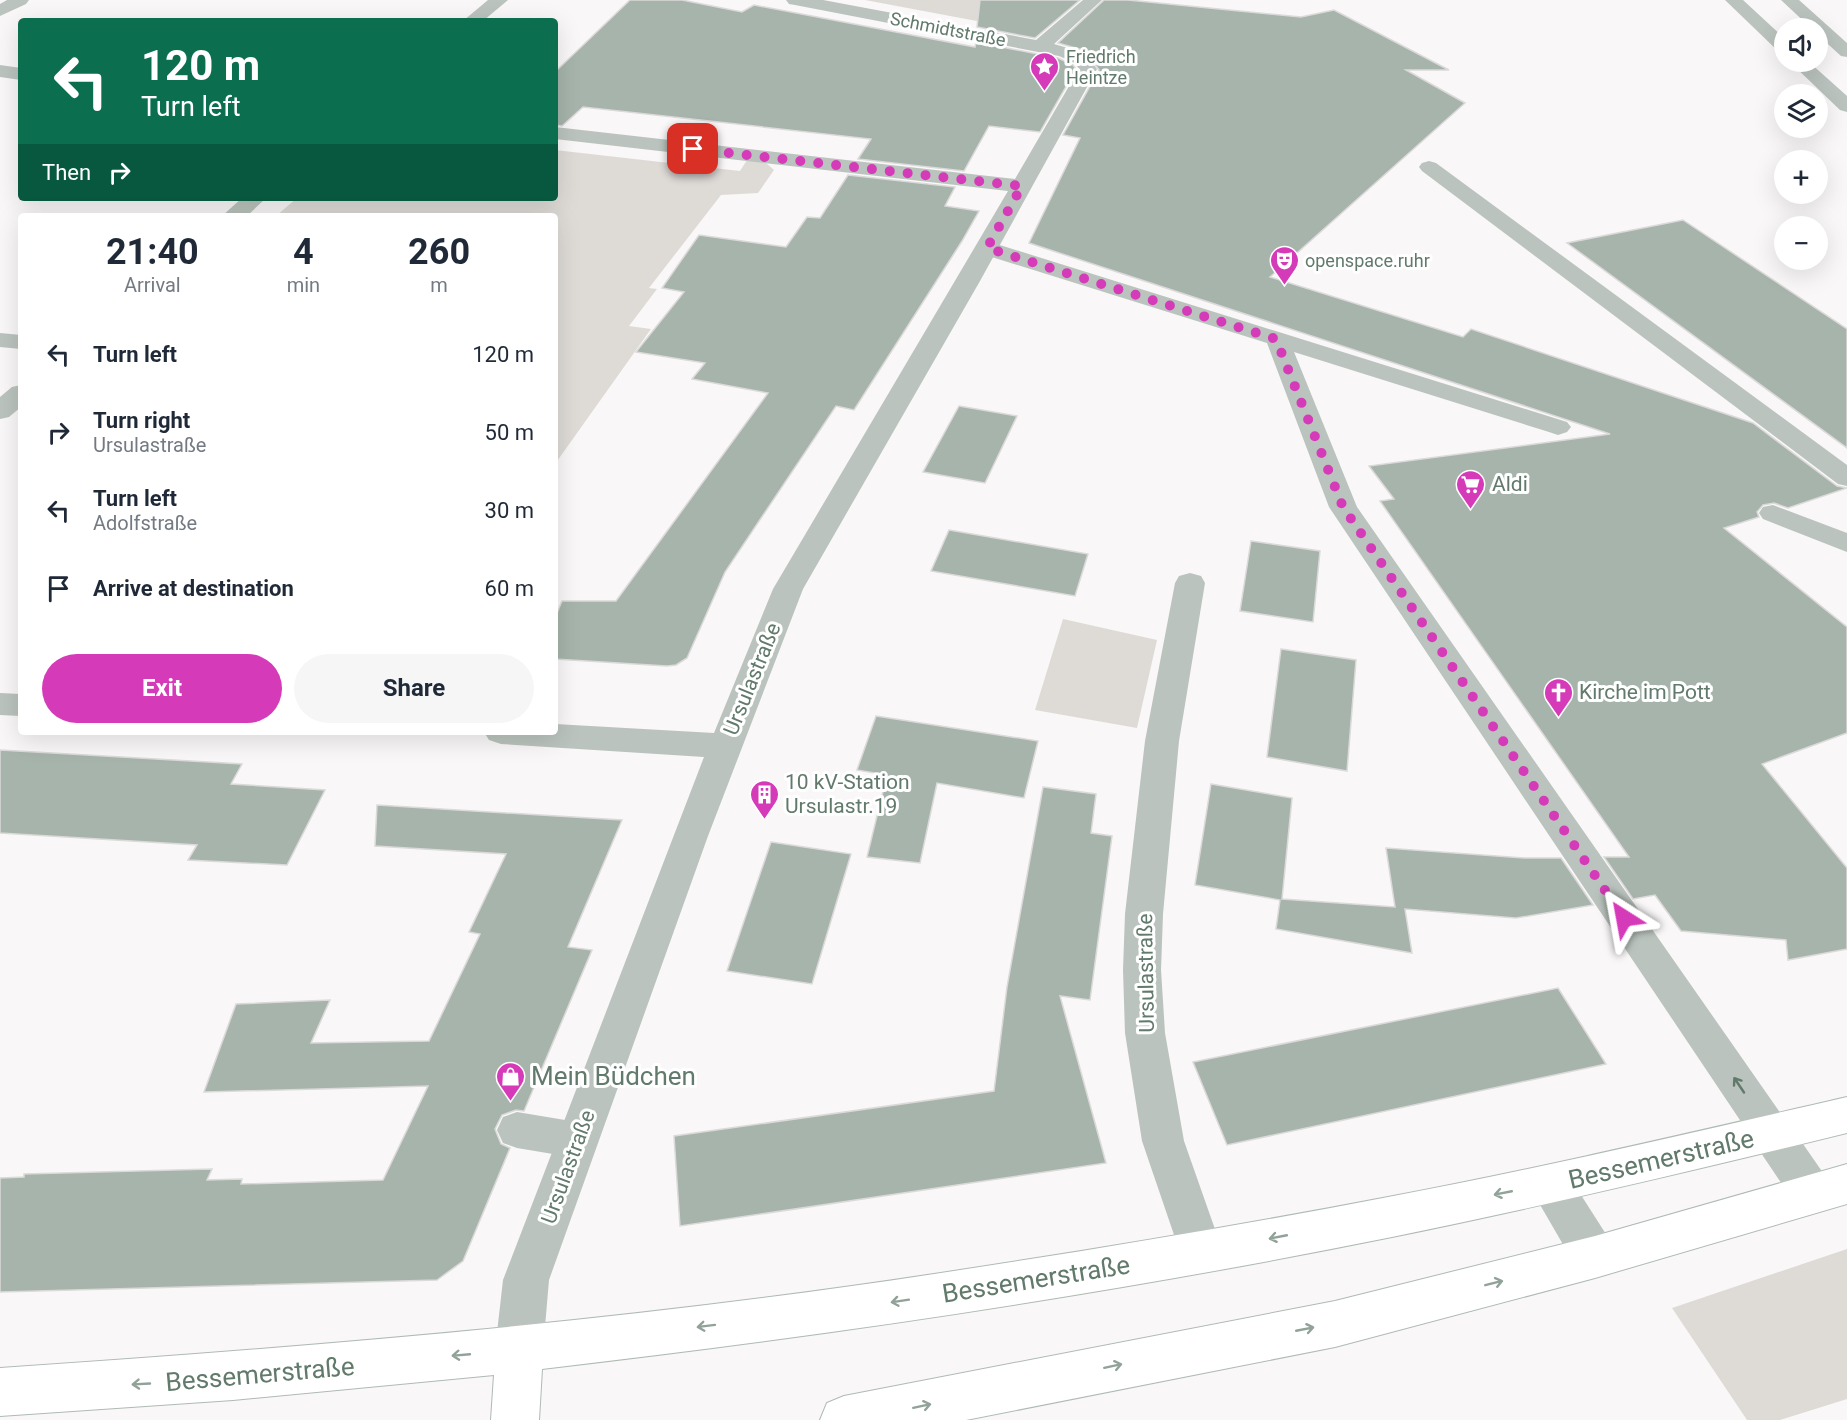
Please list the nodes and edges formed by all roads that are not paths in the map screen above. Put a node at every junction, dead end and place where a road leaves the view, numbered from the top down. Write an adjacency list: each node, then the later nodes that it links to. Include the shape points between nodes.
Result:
1 (20, 0): 8 (street)
2 (499, 0): 9 (street)
3 (795, 0): 7 (street, Schmidtstraße)
4 (1093, 0): 11 (street)
5 (1733, 0): 10 (lane)
6 (1789, 0): 12 (lane)
7 (819, 2): 11 (street, Schmidtstraße)
8 (0, 11)
9 (476, 18)
10 (1774, 38)
11 (1040, 46): 13 (street, Schmidtstraße)
12 (1847, 51)
13 (1079, 56): 20 (street, Ursulastraße, via 1088,69)
14 (0, 71): 16 (street)
15 (1810, 72): 17 (lane)
16 (18, 74)
17 (1847, 106)
18 (558, 134): 20 (street)
19 (1429, 167): 30 (lane)
20 (1022, 186): 23 (street, Ursulastraße)
21 (251, 201): 22 (street)
22 (237, 213)
23 (987, 248): 24 (lane); 37 (street, Ursulastraße, via 788,589)
24 (1276, 339): 29 (lane); 40 (lane, one-way to 24, via 1343,507)
25 (0, 340): 26 (street)
26 (18, 342)
27 (18, 396): 28 (street)
28 (0, 411)
29 (1558, 428)
30 (1847, 478)
31 (1773, 513): 32 (lane)
32 (1847, 543)
33 (1190, 582): 44 (street, Ursulastraße, via 1162,741 1142,970 1145,1034 1163,1141)
34 (0, 704): 35 (street)
35 (18, 705)
36 (549, 735): 37 (street)
37 (726, 746): 41 (street, Ursulastraße)
38 (1847, 1115): 40 (street, Bessemerstraße)
39 (517, 1130): 41 (lane)
40 (1772, 1134): 42 (street, Bessemerstraße); 43 (street, Bessemerstraße)
41 (577, 1140): 46 (street, Ursulastraße, via 526,1280)
42 (1550, 1184): 44 (street, Bessemerstraße, one-way to 44); 45 (street, Bessemerstraße)
43 (1830, 1189): 45 (street, Bessemerstraße)
44 (1201, 1252): 46 (street, Bessemerstraße, one-way to 46, via 868,1306)
45 (1595, 1257): 49 (street, Bessemerstraße, one-way to 45, via 1335,1324)
46 (519, 1350): 47 (street, Bessemerstraße, one-way to 47, via 172,1382); 48 (street)
47 (0, 1392)
48 (515, 1420)
49 (844, 1420)

